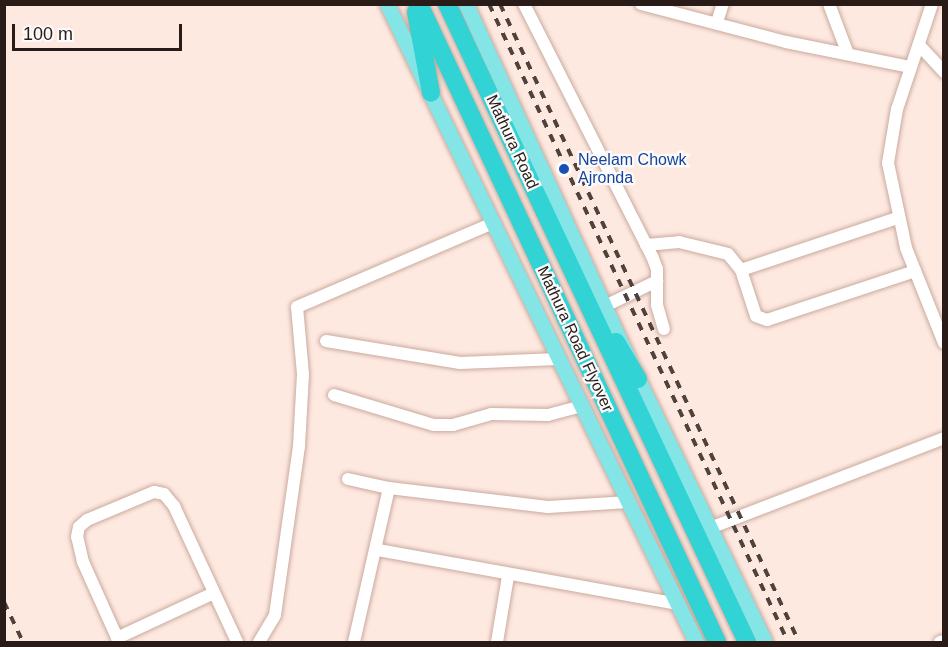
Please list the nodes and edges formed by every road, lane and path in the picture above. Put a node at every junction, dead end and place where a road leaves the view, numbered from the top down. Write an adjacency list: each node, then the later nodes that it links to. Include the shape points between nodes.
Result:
1 (387, 4): 15 (main road)
2 (417, 4): 15 (highway); 46 (highway, Mathura Road Flyover)
3 (447, 4): 21 (highway, Mathura Road)
4 (466, 4): 23 (main road)
5 (524, 4): 18 (street)
6 (641, 4): 10 (street)
7 (723, 4): 10 (street)
8 (829, 4): 12 (street)
9 (932, 4): 11 (street)
10 (717, 22): 12 (street)
11 (919, 45): 13 (street); 14 (street)
12 (848, 54): 13 (street)
13 (910, 67): 16 (street, via 892,127 888,163)
14 (944, 72)
15 (431, 93): 17 (main road)
16 (897, 218): 19 (street); 20 (street)
17 (493, 223): 27 (main road); 42 (street, via 297,307 303,374 299,446 275,615)
18 (646, 245): 19 (street, via 679,242 718,250 735,259); 22 (street)
19 (741, 270): 20 (street, via 752,309 756,316 767,320)
20 (915, 272): 26 (street)
21 (576, 280): 28 (highway); 47 (highway, Mathura Road Flyover)
22 (657, 281): 23 (street); 24 (street, via 657,305)
23 (604, 306): 28 (main road)
24 (664, 329)
25 (326, 340): 27 (street, via 460,363)
26 (944, 343)
27 (558, 359): 30 (main road)
28 (638, 379): 35 (main road)
29 (334, 395): 30 (street, via 434,425 453,425 498,413 548,415)
30 (582, 406): 34 (main road)
31 (944, 438): 35 (street)
32 (348, 479): 33 (street)
33 (389, 488): 34 (street, via 548,507); 36 (street)
34 (629, 502): 39 (main road)
35 (710, 528): 48 (main road)
36 (378, 550): 37 (street); 43 (street)
37 (508, 576): 39 (street); 44 (street)
38 (212, 594): 40 (street); 40 (street, via 174,506 164,494 140,496 87,520 79,527 79,549); 41 (street)
39 (678, 604): 45 (main road)
40 (118, 640)
41 (237, 642)
42 (259, 642)
43 (354, 642)
44 (497, 642)
45 (696, 642)
46 (717, 642)
47 (747, 642)
48 (765, 642)

